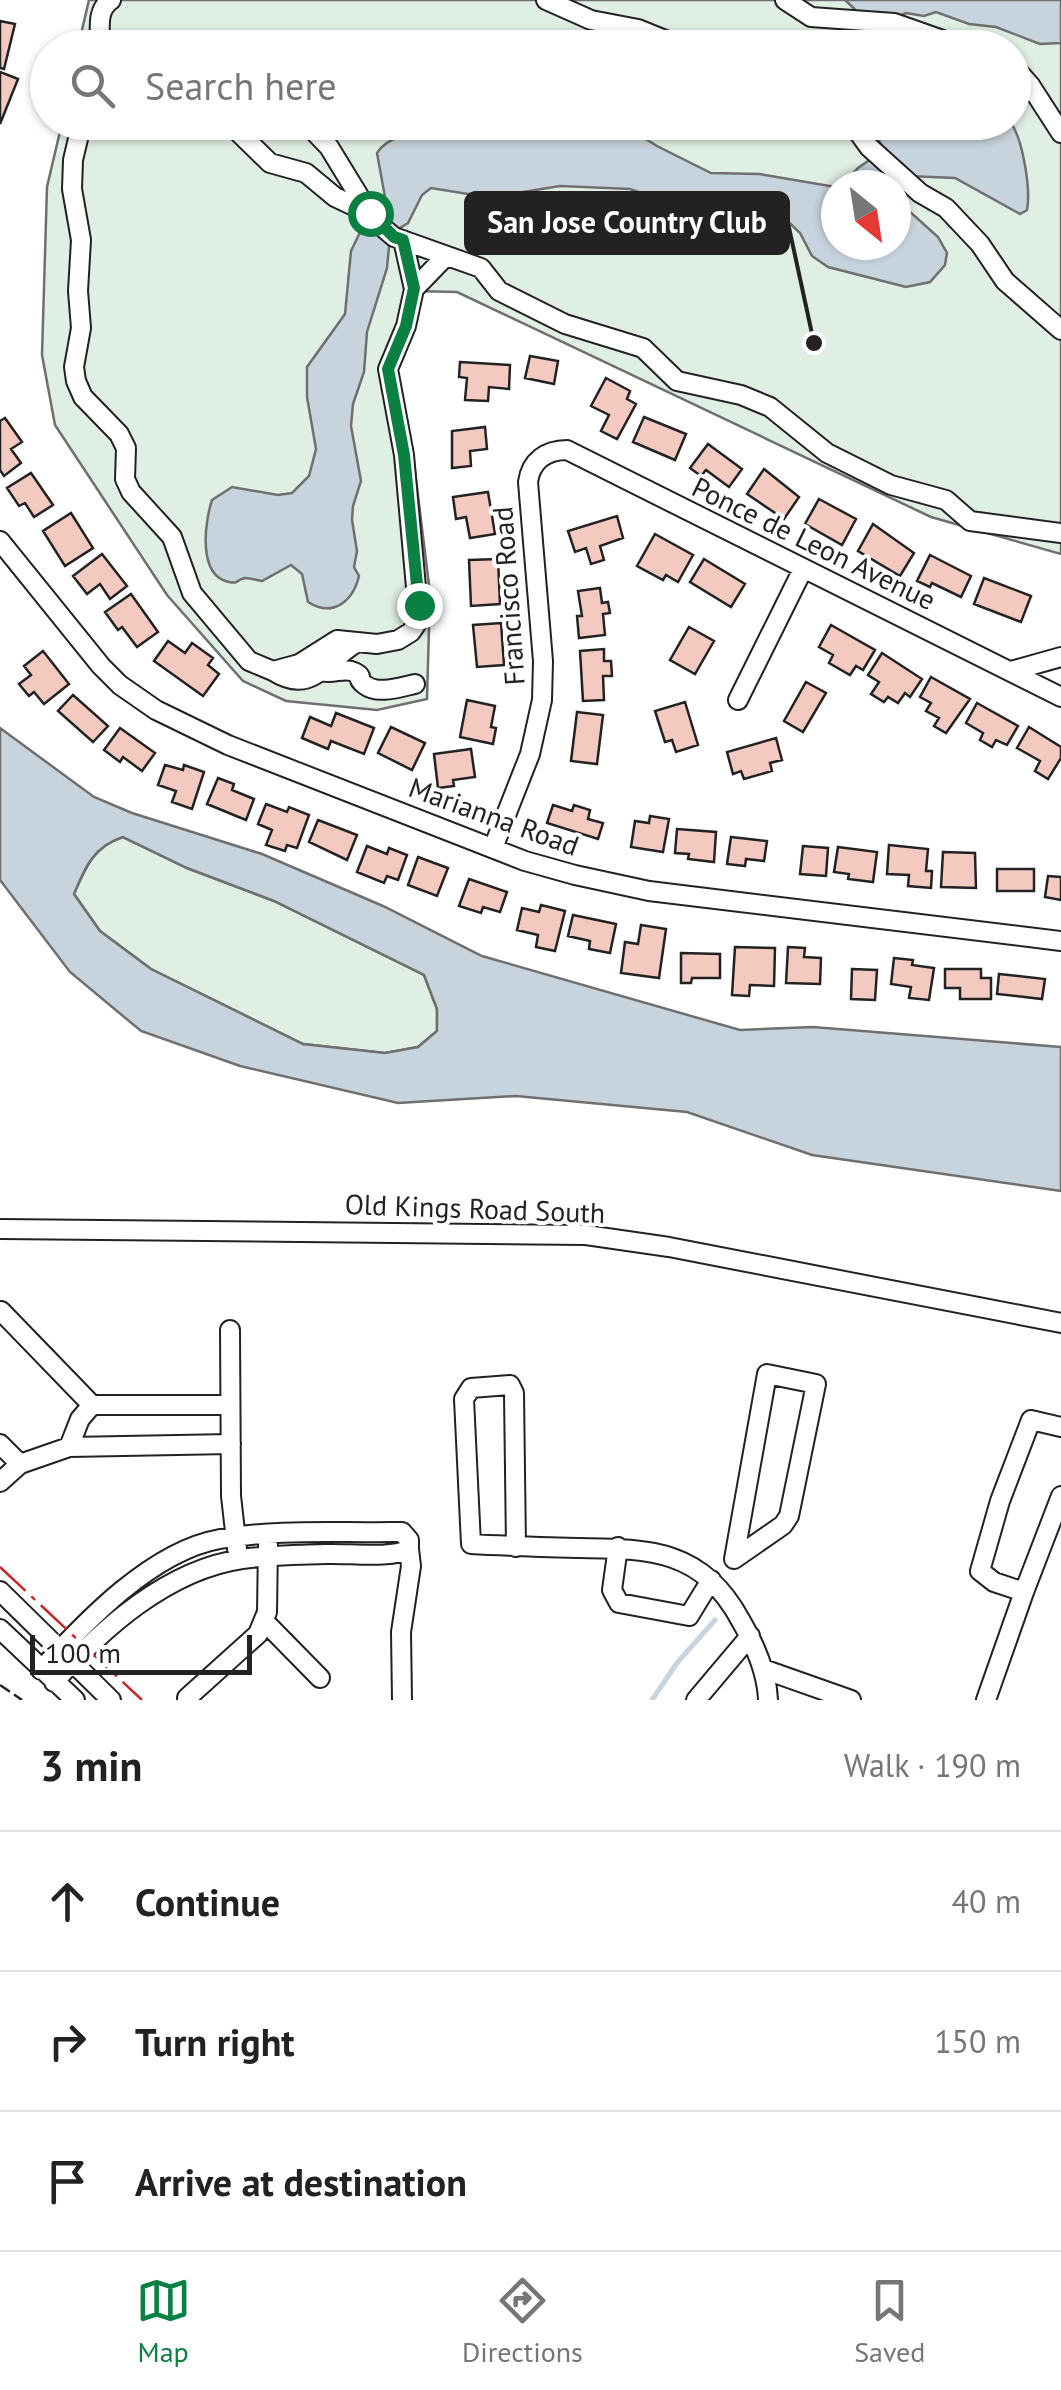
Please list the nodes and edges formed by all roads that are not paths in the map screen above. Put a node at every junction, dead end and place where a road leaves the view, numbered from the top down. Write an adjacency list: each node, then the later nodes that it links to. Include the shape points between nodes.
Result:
1 (110, 0): 4 (street)
2 (546, 0): 5 (street, via 591,20)
3 (784, 0): 6 (street, via 811,17)
4 (100, 30)
5 (640, 30)
6 (914, 30)
7 (1031, 87): 8 (street)
8 (1061, 133)
9 (79, 140): 24 (street, via 72,174 81,240 76,381 82,397 119,434 126,448 125,479 172,537 192,593 249,661)
10 (246, 140): 13 (street, via 270,163 306,173)
11 (322, 140): 13 (street)
12 (866, 140): 17 (street, via 920,193 946,208 1005,281)
13 (371, 216): 14 (street)
14 (399, 238): 15 (street); 16 (street)
15 (446, 256): 16 (street); 19 (street, via 481,268 499,291 565,324 643,348 678,381 770,408 826,453 891,485 946,500 970,520)
16 (414, 288): 22 (street, via 388,369 404,455 418,620 398,640)
17 (1061, 330)
18 (541, 456): 21 (street, Ponce de Leon Avenue, via 567,450); 30 (street, Francisco Road, via 528,482 542,700 530,754)
19 (1061, 533)
20 (2, 547): 30 (street, Marianna Road, via 100,666 156,710 228,746)
21 (803, 570): 26 (street, Ponce de Leon Avenue); 29 (street)
22 (356, 644): 24 (street, via 337,640); 25 (street)
23 (1061, 657): 26 (street)
24 (274, 671): 25 (street, via 290,682)
25 (321, 671): 27 (street, via 348,670 381,690)
26 (1011, 672): 28 (street, Ponce de Leon Avenue)
27 (415, 684)
28 (1061, 697)
29 (738, 700)
30 (494, 848): 31 (street, Marianna Road, via 648,890)
31 (1061, 941)
32 (0, 1229): 34 (street, Old Kings Road South, via 586,1234)
33 (2, 1310): 36 (street)
34 (1061, 1323)
35 (230, 1330): 37 (street)
36 (92, 1404): 37 (street); 41 (street)
37 (230, 1405): 40 (street)
38 (1061, 1427): 55 (street, via 1031,1420 980,1570)
39 (0, 1444): 42 (street)
40 (231, 1444): 41 (street); 46 (street)
41 (69, 1447): 42 (street)
42 (20, 1464): 43 (street)
43 (0, 1482)
44 (1061, 1496): 55 (street)
45 (268, 1535): 46 (street); 49 (street, via 402,1532); 50 (street)
46 (236, 1538): 51 (street); 59 (street, via 192,1549 147,1573 96,1613)
47 (516, 1547): 47 (street, via 471,1544 464,1399 471,1388 510,1386 514,1394); 48 (street)
48 (618, 1547): 53 (street, via 657,1552); 53 (street, via 612,1590 619,1603 689,1616)
49 (408, 1548): 50 (street, via 399,1554); 66 (street)
50 (268, 1556): 51 (street); 56 (street)
51 (238, 1560): 59 (street, via 165,1588)
52 (734, 1560): 52 (street, via 767,1374 816,1384 789,1516); 53 (street)
53 (718, 1587): 58 (street)
54 (0, 1591): 59 (street)
55 (1024, 1592): 70 (street)
56 (265, 1622): 62 (street); 63 (street)
57 (0, 1629): 61 (street)
58 (750, 1636): 60 (street); 67 (street)
59 (65, 1656): 61 (street); 65 (street)
60 (763, 1669): 68 (street); 69 (street)
61 (47, 1676): 64 (street)
62 (320, 1678)
63 (186, 1698)
64 (76, 1700)
65 (111, 1700)
66 (402, 1700)
67 (696, 1700)
68 (768, 1700)
69 (850, 1700)
70 (986, 1700)

